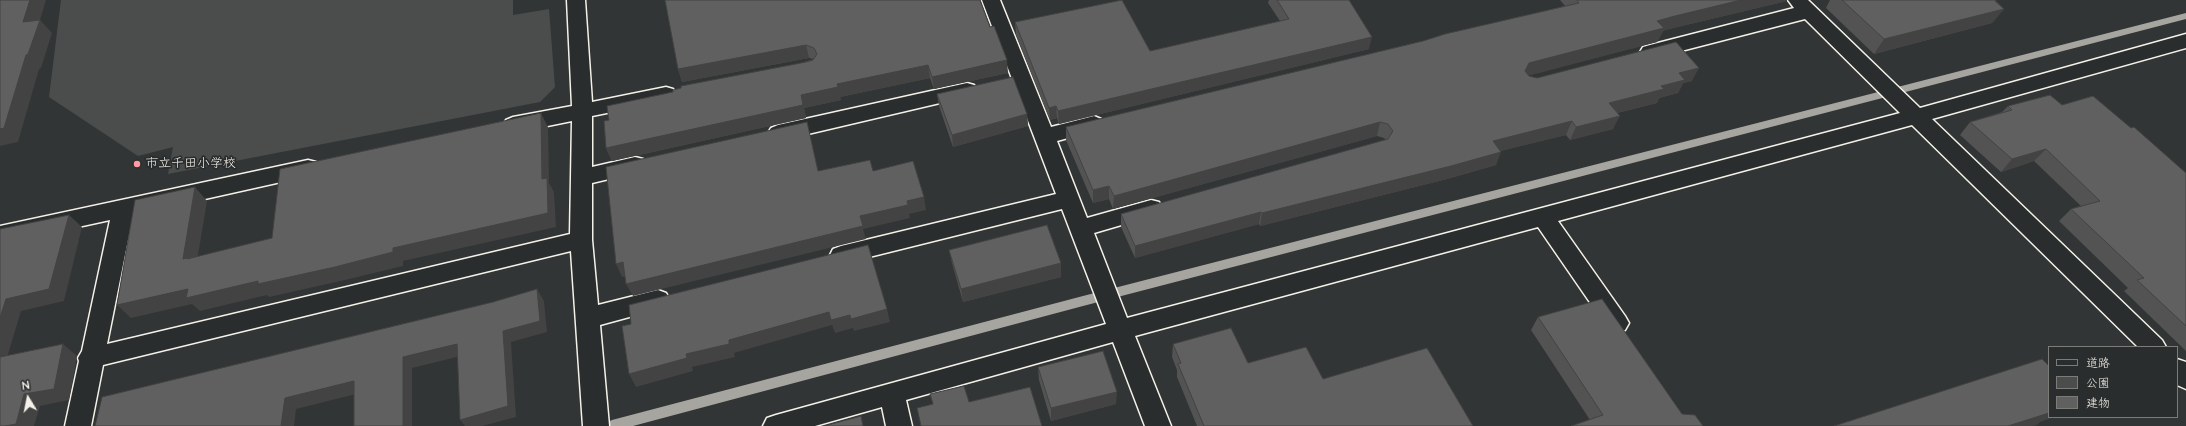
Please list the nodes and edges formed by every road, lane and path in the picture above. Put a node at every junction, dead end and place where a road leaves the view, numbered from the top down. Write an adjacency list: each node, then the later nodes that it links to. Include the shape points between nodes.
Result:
1 (576, 0): 8 (street)
2 (991, 0): 12 (street, via 1014,80)
3 (1803, 6): 5 (street); 9 (street)
4 (2186, 41): 9 (street)
5 (1631, 57)
6 (983, 87): 13 (street)
7 (684, 90): 8 (street)
8 (582, 110): 11 (street); 16 (street)
9 (1917, 116): 20 (street); 29 (street)
10 (1113, 119): 12 (street)
11 (497, 128)
12 (1044, 136): 17 (street)
13 (759, 137)
14 (651, 161): 16 (street)
15 (325, 165): 19 (street)
16 (582, 177): 23 (street)
17 (1069, 199): 21 (street); 24 (street)
18 (1172, 202): 21 (street)
19 (123, 208): 22 (street); 30 (street)
20 (1544, 217): 27 (street); 28 (street)
21 (1080, 228): 27 (street)
22 (0, 235)
23 (581, 240): 26 (street); 30 (street)
24 (824, 259)
25 (679, 295): 26 (street)
26 (587, 318): 34 (street)
27 (1116, 320): 33 (street); 38 (street)
28 (1630, 341)
29 (2153, 346)
30 (90, 358): 35 (street)
31 (2178, 370): 32 (street)
32 (2186, 378)
33 (892, 394): 36 (street); 37 (street)
34 (595, 420)
35 (78, 426)
36 (776, 426)
37 (899, 426)
38 (1158, 426)

